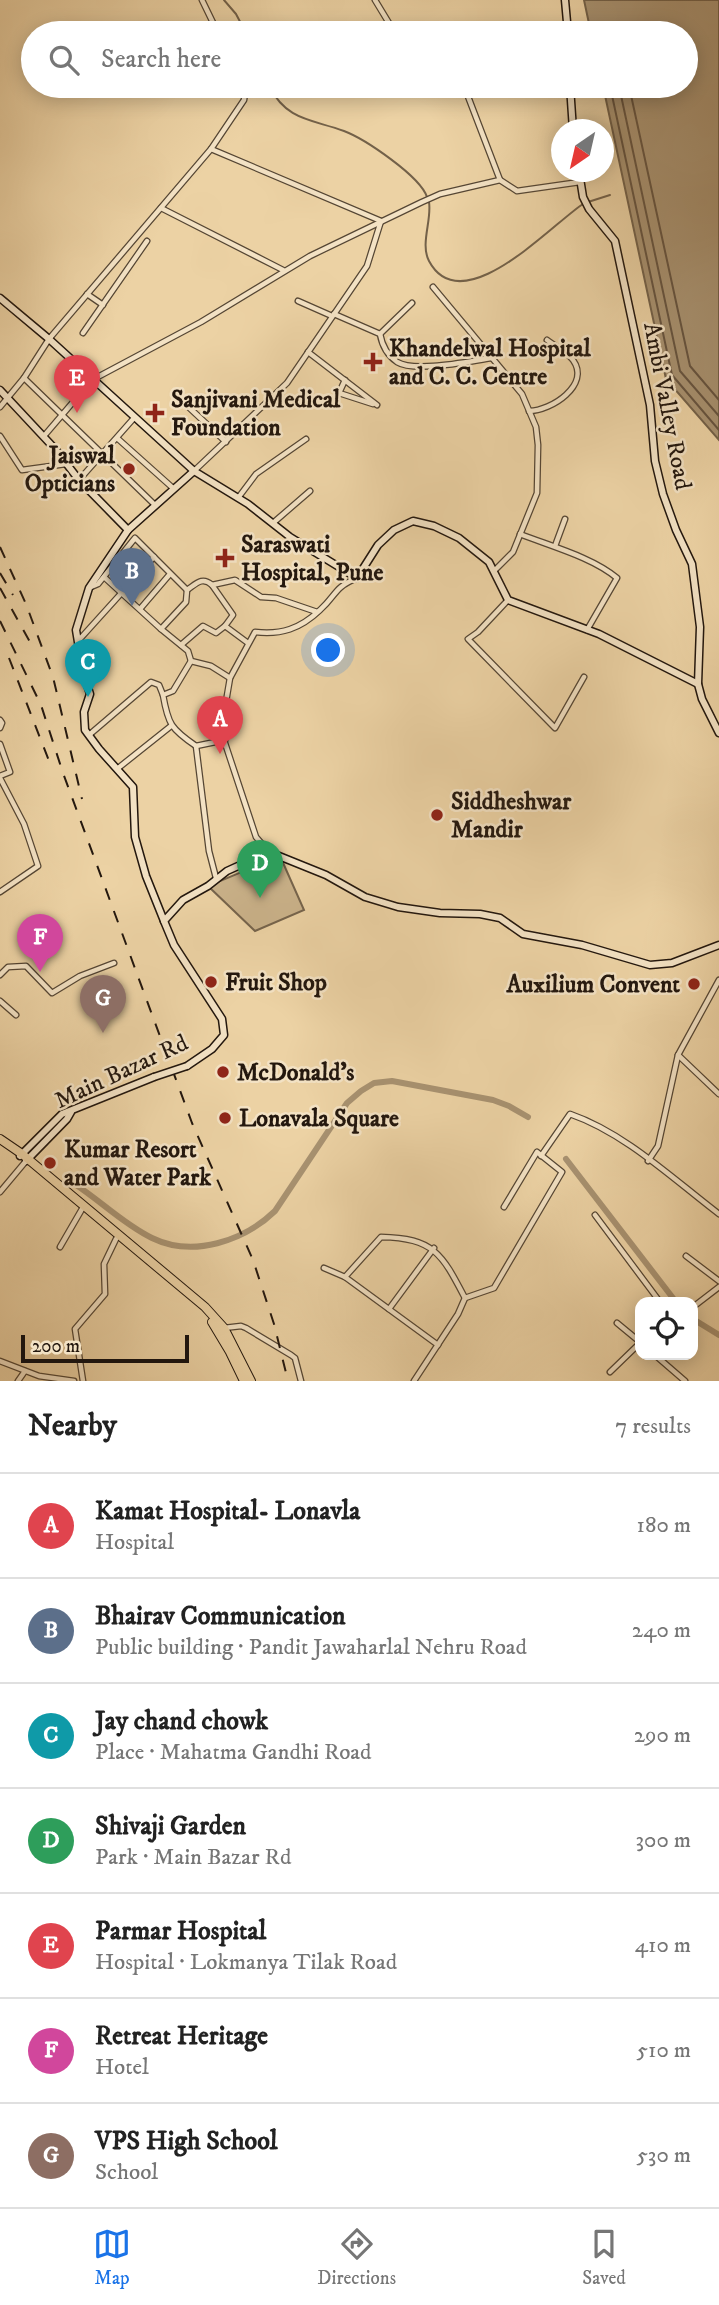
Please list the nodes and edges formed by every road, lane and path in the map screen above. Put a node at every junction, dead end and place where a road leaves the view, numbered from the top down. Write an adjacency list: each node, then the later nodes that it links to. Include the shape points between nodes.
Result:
1 (202, 0): 4 (street)
2 (375, 0): 5 (street)
3 (565, 0): 6 (main road)
4 (212, 21)
5 (388, 21)
6 (567, 21)
7 (244, 98): 11 (street)
8 (469, 98): 12 (street)
9 (571, 98): 10 (main road)
10 (572, 119)
11 (211, 149): 14 (street); 15 (street)
12 (500, 180): 13 (street, via 517,191); 15 (street, via 440,194)
13 (581, 182): 81 (main road, Ambi Valley Road, via 589,209 615,241 650,405 660,483 692,564 699,627)
14 (161, 208): 17 (street); 19 (street)
15 (381, 221): 17 (street); 24 (street, via 367,266)
16 (147, 241): 23 (street)
17 (284, 270): 32 (street, via 201,322)
18 (433, 287): 30 (street)
19 (87, 294): 23 (street); 27 (street)
20 (0, 298): 27 (main road)
21 (298, 302): 24 (street)
22 (412, 303): 26 (street)
23 (103, 305): 25 (street)
24 (333, 315): 26 (street); 29 (street)
25 (83, 334)
26 (380, 334): 30 (street, via 383,347 397,362 412,367)
27 (49, 339): 31 (street); 32 (main road)
28 (547, 340): 38 (street, via 572,358 579,374 566,394 543,411)
29 (308, 352): 33 (street); 45 (street, via 287,383)
30 (493, 358): 38 (street, via 522,394)
31 (24, 378): 35 (street); 39 (street)
32 (92, 380): 39 (street); 40 (main road)
33 (345, 380): 33 (street, via 356,388 377,405 340,393)
34 (0, 390): 35 (main road)
35 (7, 399): 37 (street); 42 (main road)
36 (182, 401): 45 (street)
37 (0, 407)
38 (529, 411): 57 (street, via 538,445 537,493)
39 (62, 415): 42 (street); 46 (street)
40 (134, 418): 43 (street); 48 (main road)
41 (0, 436): 47 (street, via 22,470)
42 (44, 436): 47 (main road)
43 (117, 438): 46 (street); 50 (street)
44 (306, 439): 52 (street, via 256,474)
45 (226, 442): 48 (street)
46 (104, 455): 49 (street); 53 (street)
47 (67, 464): 49 (main road)
48 (194, 471): 50 (main road); 52 (main road)
49 (79, 480): 56 (main road)
50 (174, 489): 53 (main road)
51 (310, 491): 55 (street)
52 (238, 498): 55 (main road)
53 (155, 505): 56 (main road)
54 (565, 519): 59 (street)
55 (273, 523): 64 (main road)
56 (128, 530): 58 (street); 66 (main road)
57 (520, 534): 59 (street); 61 (street, via 513,552)
58 (135, 538): 60 (street); 63 (street)
59 (555, 546): 74 (street, via 617,578)
60 (154, 558): 62 (street); 68 (street)
61 (494, 571): 64 (main road, via 459,538 413,521 378,544); 69 (main road)
62 (170, 574): 67 (street); 70 (street)
63 (104, 577): 66 (street); 68 (street)
64 (357, 578): 71 (street, via 342,584)
65 (212, 585): 67 (street, via 200,581); 71 (street, via 235,580 261,597); 72 (street, via 233,615)
66 (89, 588): 75 (main road, via 76,630)
67 (187, 590): 73 (street, via 186,602)
68 (123, 593): 70 (street); 75 (street)
69 (508, 600): 74 (main road); 79 (street, via 468,639 555,729)
70 (140, 609): 73 (street)
71 (318, 612): 76 (street, via 275,635 255,632)
72 (225, 626): 76 (street); 77 (street, via 216,633 203,626)
73 (162, 629): 77 (street)
74 (587, 630): 81 (main road)
75 (79, 640): 87 (main road, via 90,694 84,712)
76 (248, 643): 80 (street)
77 (181, 645): 78 (street)
78 (191, 661): 80 (street); 82 (street, via 173,691)
79 (583, 677)
80 (230, 678): 88 (street, via 221,731)
81 (698, 684): 86 (main road, Ambi Valley Road)
82 (163, 695): 84 (street); 87 (street, via 159,685 151,682)
83 (0, 720): 85 (street)
84 (171, 726): 90 (street); 91 (street)
85 (0, 728)
86 (719, 733)
87 (89, 735): 91 (main road)
88 (225, 740): 90 (street); 93 (street, via 256,837)
89 (0, 744): 92 (street, via 10,772)
90 (195, 746): 94 (street)
91 (117, 769): 96 (main road, via 133,787 135,837)
92 (0, 777): 95 (street, via 24,824 38,866)
93 (269, 852): 94 (main road); 97 (main road, via 376,901 500,918 523,934 650,965 672,963)
94 (216, 878): 96 (main road, via 183,900)
95 (0, 892)
96 (164, 921): 107 (main road, Main Bazar Rd, bridge, via 174,945 222,1019 224,1035 187,1066 62,1114)
97 (719, 945)
98 (114, 963): 99 (street, via 52,993 26,966 8,967)
99 (0, 975)
100 (719, 980): 103 (street)
101 (0, 1001): 102 (street)
102 (16, 1015)
103 (677, 1055): 104 (street); 108 (street, via 658,1146)
104 (719, 1094)
105 (0, 1141): 107 (highway)
106 (541, 1156): 108 (street, via 570,1114 587,1120); 110 (street, via 537,1152); 123 (street, via 562,1172 494,1288)
107 (24, 1158): 109 (street); 111 (highway); 127 (highway, via 205,1307)
108 (648, 1161): 112 (street)
109 (0, 1192)
110 (504, 1207)
111 (82, 1209): 114 (highway); 115 (street)
112 (719, 1214)
113 (595, 1215): 122 (street)
114 (116, 1239): 137 (street, via 104,1264 105,1294 75,1329); 138 (highway, via 202,1310 218,1330)
115 (60, 1247)
116 (433, 1248): 119 (street, via 407,1238 381,1237); 123 (street); 125 (street)
117 (686, 1256): 120 (street)
118 (324, 1268): 119 (street)
119 (345, 1277): 125 (street)
120 (719, 1281)
121 (719, 1287): 124 (street)
122 (656, 1297)
123 (465, 1298): 129 (street)
124 (698, 1303)
125 (389, 1309): 129 (street)
126 (617, 1323): 128 (street)
127 (224, 1328): 139 (highway); 140 (street, via 241,1326 291,1354)
128 (635, 1338)
129 (438, 1345): 141 (street)
130 (635, 1347): 134 (street)
131 (661, 1360): 142 (street)
132 (0, 1361): 133 (street)
133 (25, 1371): 135 (street); 136 (street)
134 (610, 1372)
135 (18, 1381)
136 (74, 1381)
137 (83, 1381)
138 (244, 1381)
139 (251, 1381)
140 (301, 1381)
141 (414, 1381)
142 (685, 1381)

